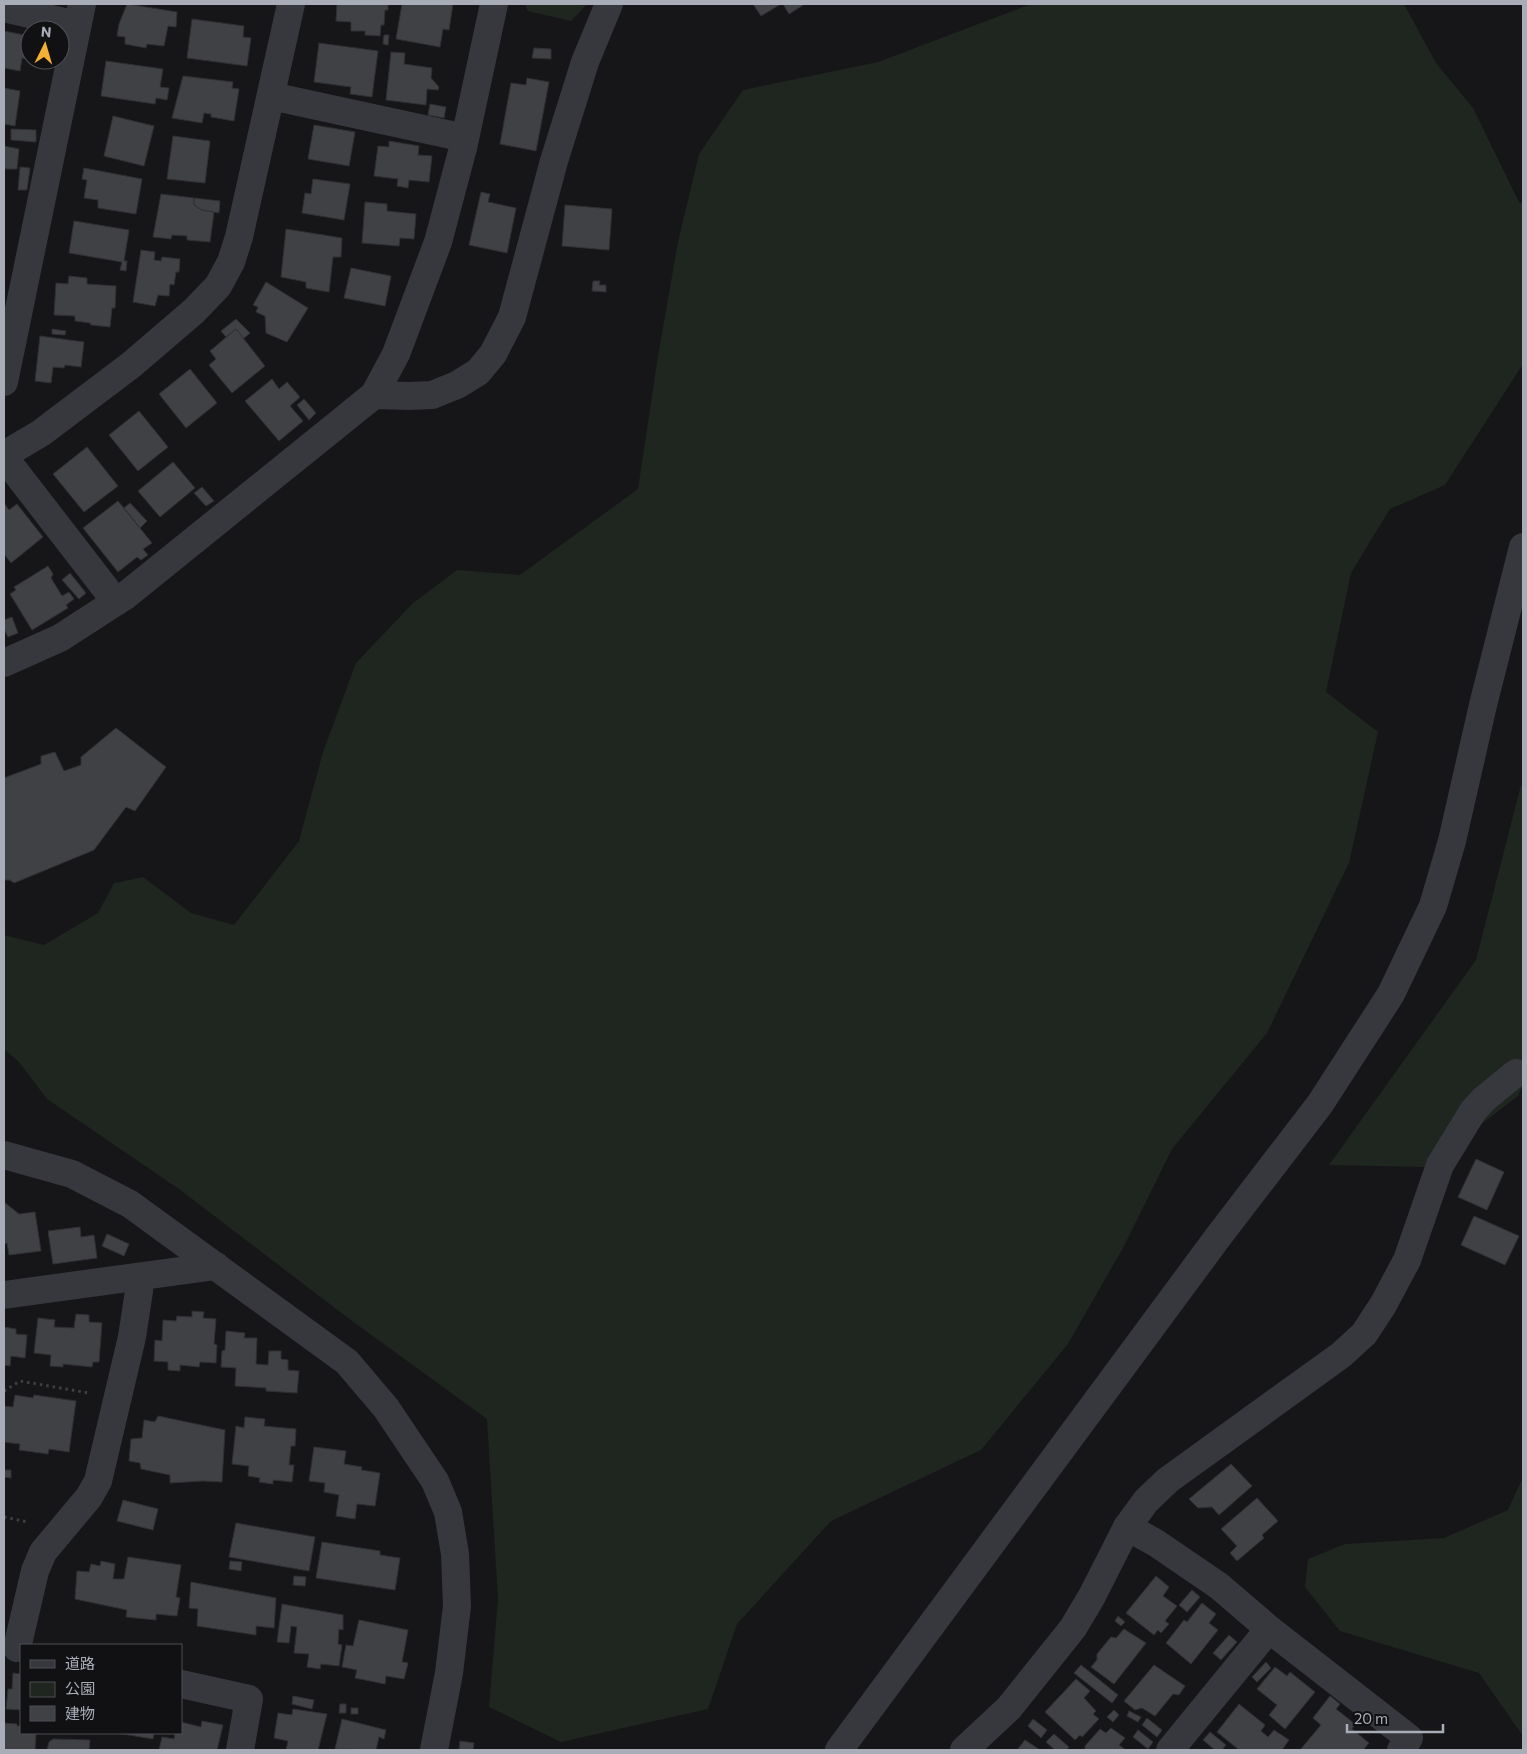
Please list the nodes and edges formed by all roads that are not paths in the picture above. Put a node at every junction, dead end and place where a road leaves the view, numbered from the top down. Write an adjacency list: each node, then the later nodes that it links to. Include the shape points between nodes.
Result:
1 (291, 4): 6 (street)
2 (494, 4): 7 (street)
3 (609, 4): 9 (street, via 584,62 512,317 493,354 478,372 432,395)
4 (4, 8): 5 (street)
5 (80, 14): 8 (street)
6 (271, 96): 7 (street); 10 (street, via 239,237 218,286 132,365 41,433)
7 (465, 138): 9 (street, via 438,242 396,354)
8 (4, 382)
9 (374, 395): 12 (street)
10 (4, 456): 12 (street)
11 (1523, 547): 25 (street, via 1436,897 1391,994 1320,1104)
12 (116, 602): 13 (street, via 60,638)
13 (4, 663)
14 (1516, 1074): 19 (street, via 1473,1111 1440,1165 1407,1260 1364,1334 1341,1355 1168,1480 1146,1501)
15 (4, 1155): 16 (street, via 72,1174 130,1204)
16 (216, 1266): 17 (street); 24 (street, via 348,1362 386,1408 434,1481 448,1512 455,1554 457,1606 449,1673)
17 (139, 1277): 18 (street); 21 (street, via 137,1310 98,1481 89,1497 43,1552)
18 (4, 1296)
19 (1128, 1527): 20 (street, via 1219,1586); 26 (street, via 1072,1628 1009,1708)
20 (1269, 1630): 27 (street); 28 (street, via 1409,1738)
21 (14, 1648)
22 (182, 1684): 23 (street, via 249,1699)
23 (240, 1750)
24 (434, 1750)
25 (839, 1750)
26 (964, 1750)
27 (1170, 1750)
28 (1400, 1750)

